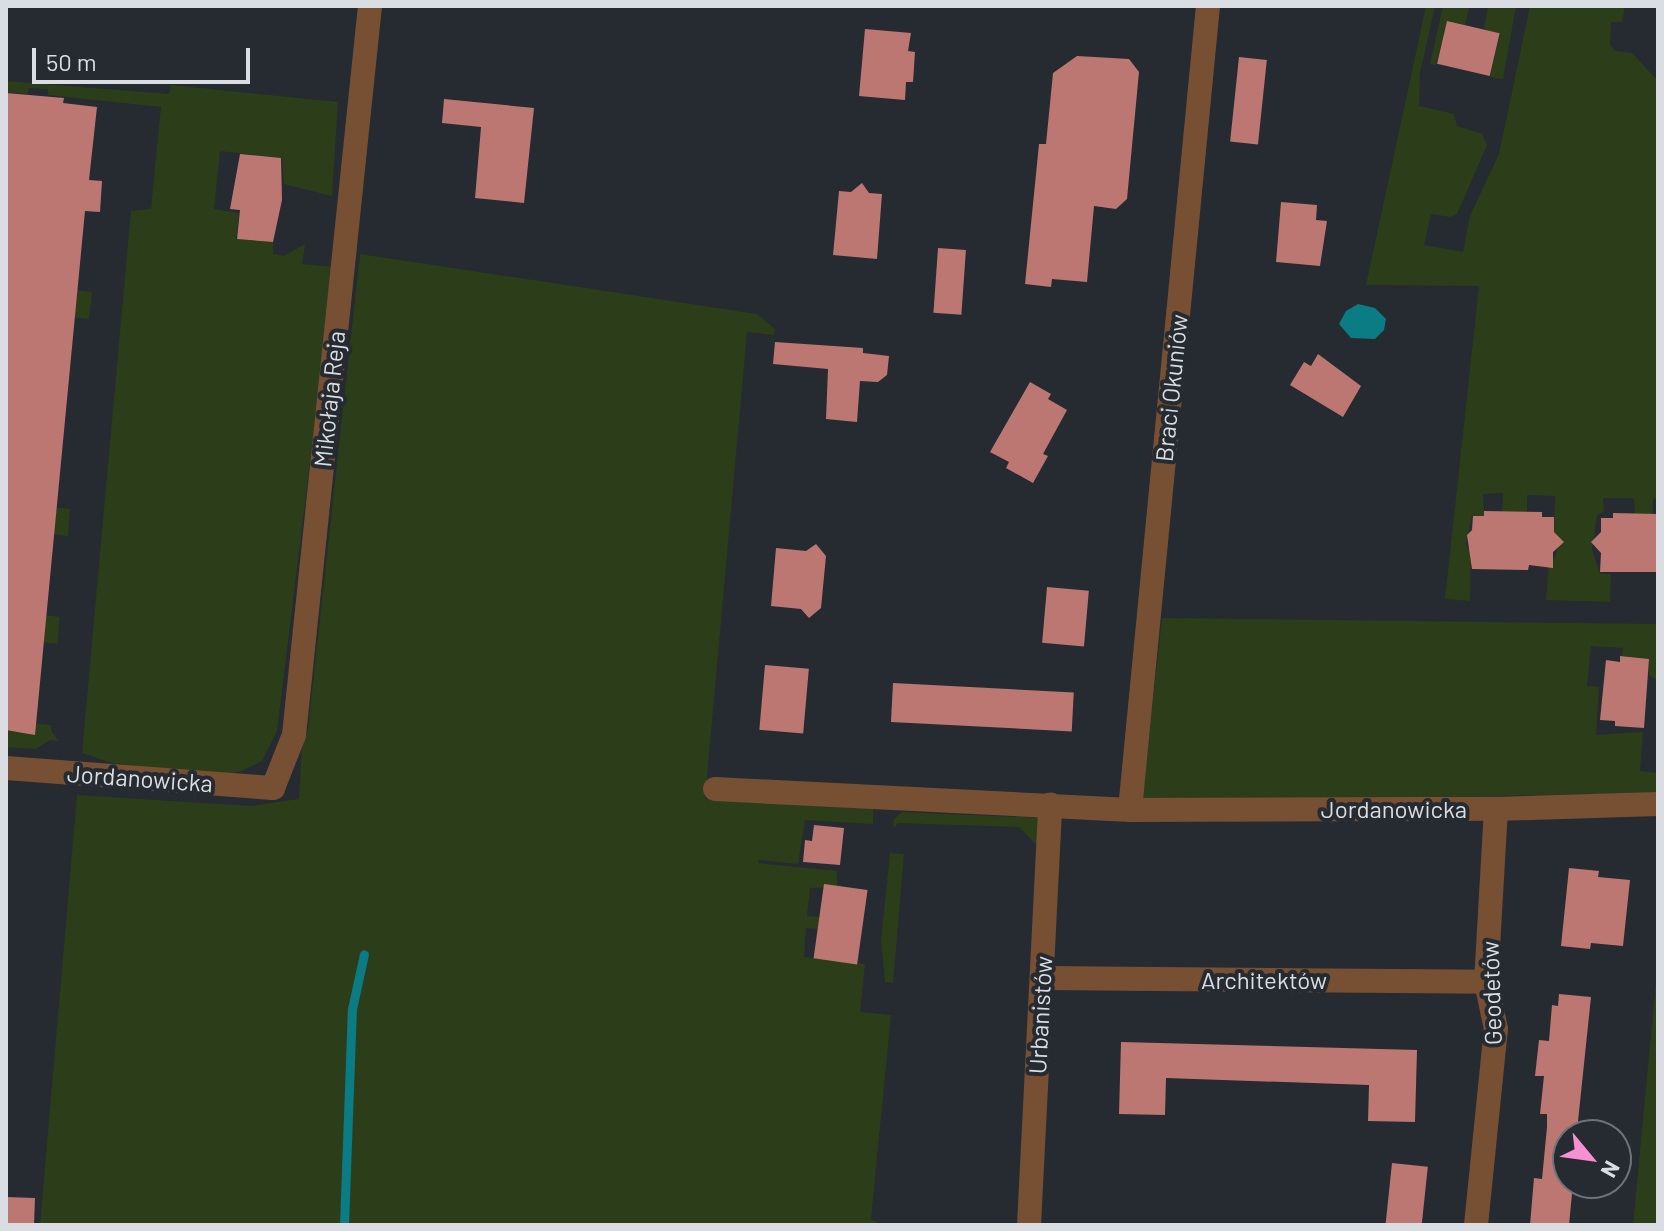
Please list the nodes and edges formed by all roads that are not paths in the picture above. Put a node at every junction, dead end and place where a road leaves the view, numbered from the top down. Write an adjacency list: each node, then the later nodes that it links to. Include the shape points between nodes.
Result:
1 (370, 6): 4 (street, Mikołaja Reja, via 294,735)
2 (1208, 6): 9 (street, Braci Okuniów)
3 (6, 768): 4 (street, Jordanowicka)
4 (273, 788)
5 (715, 789): 7 (street, Jordanowicka)
6 (1658, 804): 8 (street, Jordanowicka)
7 (1050, 805): 9 (street, Jordanowicka); 10 (street, Urbanistów)
8 (1496, 809): 9 (street, Jordanowicka); 11 (street, Geodetów)
9 (1130, 810)
10 (1043, 978): 11 (street, Architektów); 12 (street, Urbanistów)
11 (1486, 982): 13 (street, Geodetów, via 1496,1029)
12 (1029, 1225)
13 (1476, 1225)

